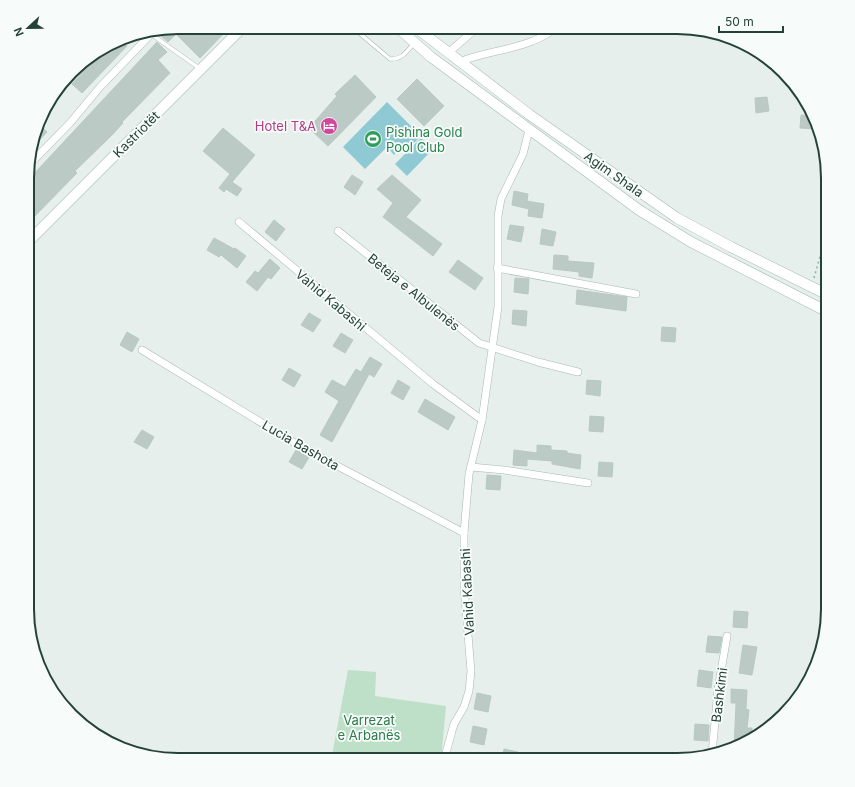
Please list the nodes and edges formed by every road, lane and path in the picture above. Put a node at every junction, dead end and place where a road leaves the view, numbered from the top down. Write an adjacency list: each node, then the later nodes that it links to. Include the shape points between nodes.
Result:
1 (236, 34): 12 (main road, Kastriotët)
2 (360, 34): 9 (lane, via 390,59 397,60 402,57)
3 (405, 34): 9 (main road, Agim Shala)
4 (425, 34): 10 (main road, Agim Shala)
5 (470, 34): 10 (street)
6 (548, 34): 11 (street, via 527,44)
7 (154, 36): 12 (lane)
8 (144, 38): 14 (street, via 70,124)
9 (414, 42): 13 (main road, Agim Shala)
10 (448, 53): 11 (main road, Agim Shala)
11 (459, 62): 20 (main road, Agim Shala, via 677,218)
12 (201, 69): 17 (main road, Kastriotët)
13 (529, 130): 19 (street, Vahid Kabashi, via 523,154 502,199 498,216); 23 (main road, Agim Shala, via 638,210 691,242)
14 (35, 159)
15 (239, 222): 27 (street, Vahid Kabashi, via 433,384)
16 (338, 231): 24 (street, Beteja e Albulenës, via 479,343)
17 (34, 236)
18 (821, 254): 20 (path)
19 (497, 268): 22 (street); 24 (street, Vahid Kabashi, via 498,308)
20 (812, 287): 21 (main road, Agim Shala)
21 (821, 292)
22 (636, 294)
23 (821, 308)
24 (494, 348): 26 (street, Beteja e Albulenës); 27 (street, Vahid Kabashi)
25 (142, 350): 30 (street, Lucia Bashota, via 298,445)
26 (578, 372)
27 (482, 420): 28 (street, Vahid Kabashi)
28 (471, 467): 29 (street); 30 (street, Vahid Kabashi)
29 (588, 483)
30 (464, 533): 33 (street, Vahid Kabashi, via 464,586 471,671 469,691 464,707 454,724)
31 (727, 636): 32 (street, Bashkimi, via 718,689)
32 (713, 748)
33 (446, 753)

